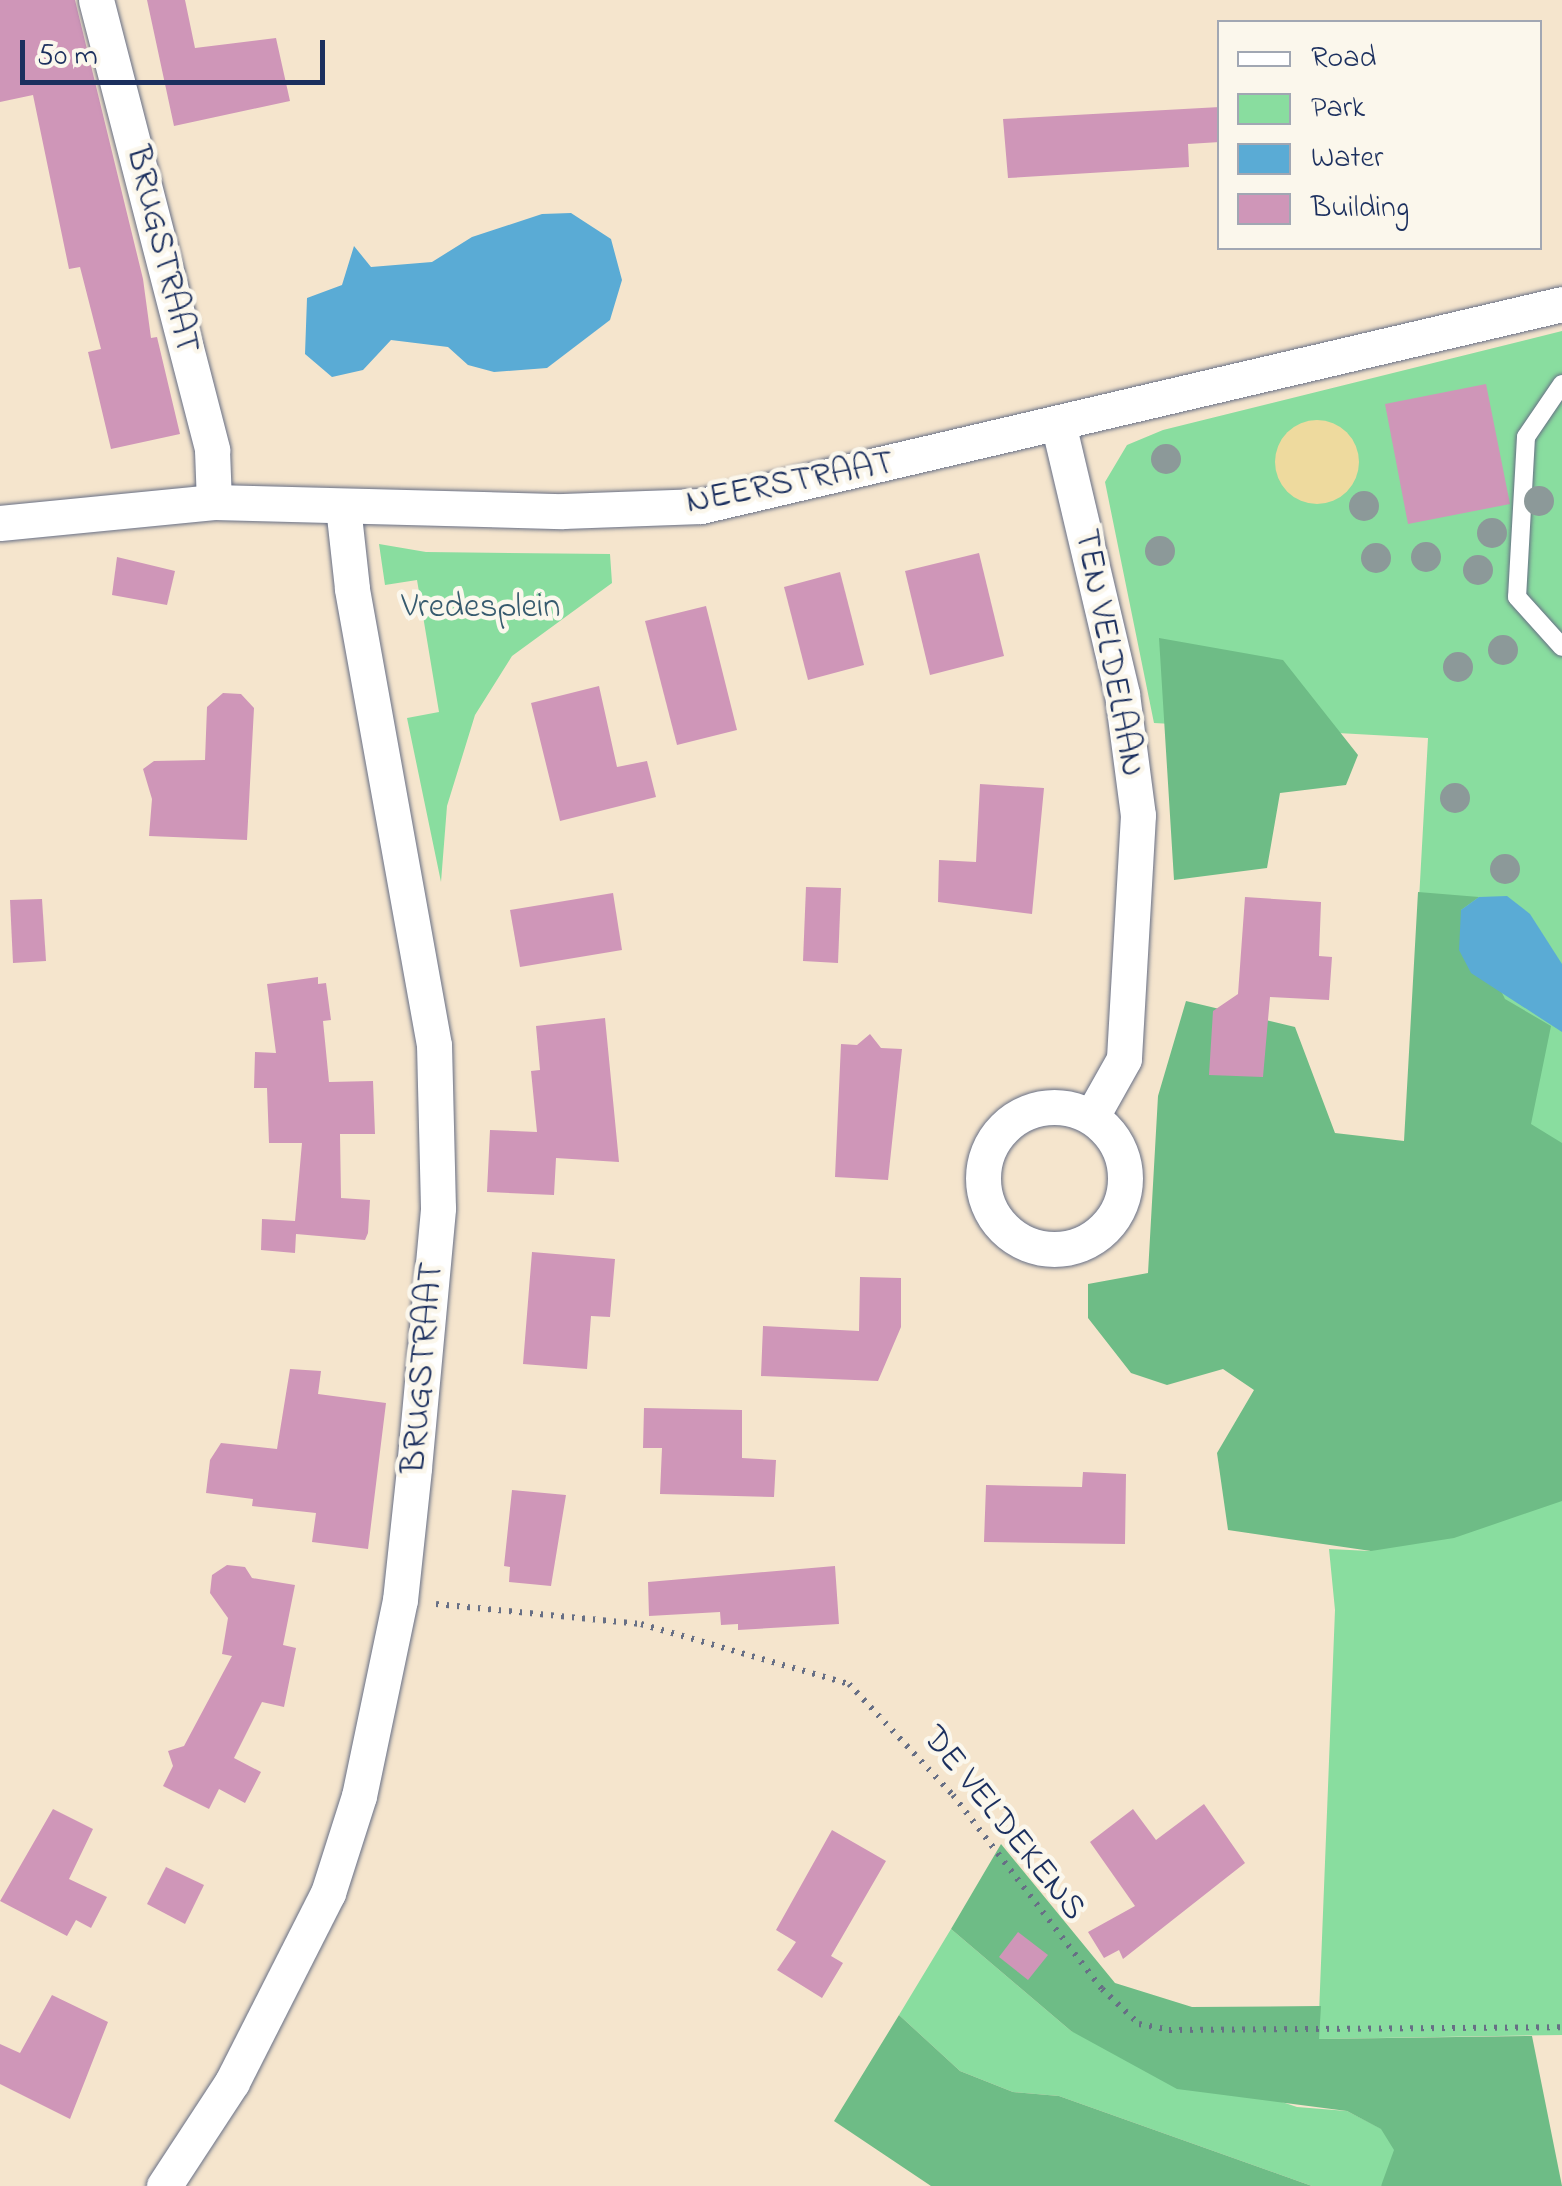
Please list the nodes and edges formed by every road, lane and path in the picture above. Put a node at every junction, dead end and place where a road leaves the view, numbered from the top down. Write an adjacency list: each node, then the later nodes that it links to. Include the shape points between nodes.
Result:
1 (96, 0): 5 (street, BRUGSTRAAT, via 212,450)
2 (1562, 304): 4 (street, NEERSTRAAT)
3 (1562, 384): 8 (lane, via 1526,437 1517,597)
4 (1058, 423): 6 (street, NEERSTRAAT, via 701,506); 9 (street, TEN VELDELAAN, via 1122,694 1138,815 1124,1059)
5 (214, 502): 6 (street, NEERSTRAAT); 7 (street, NEERSTRAAT)
6 (343, 506): 10 (street, BRUGSTRAAT, via 434,1045 439,1131 430,1322)
7 (0, 522)
8 (1562, 647)
9 (1092, 1116): 9 (street, via 1122,1155 1126,1180 1110,1224 1067,1248 1042,1248 1012,1236 984,1195 984,1163 993,1140 1032,1110 1056,1106)
10 (400, 1600): 11 (path, DE VELDEKENS, via 641,1624 849,1684 953,1795 1102,1989 1139,2024 1170,2030); 12 (street, BRUGSTRAAT, via 359,1796 328,1892 232,2082)
11 (1562, 2027)
12 (164, 2186)

